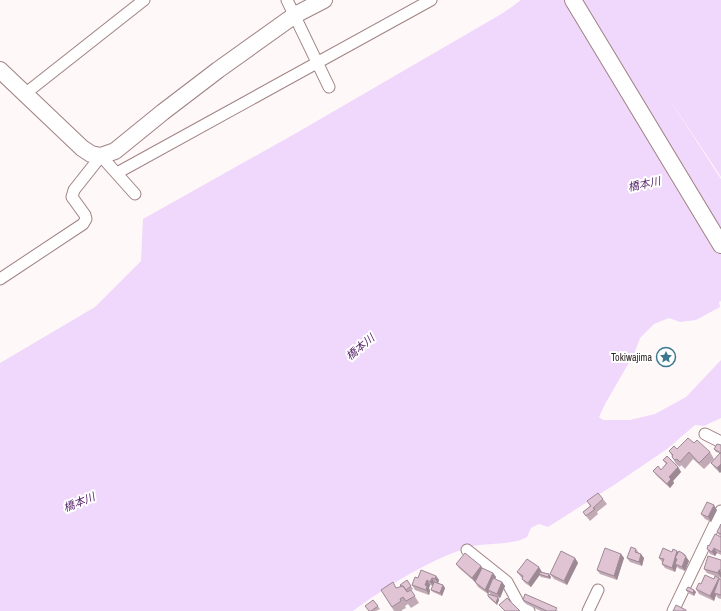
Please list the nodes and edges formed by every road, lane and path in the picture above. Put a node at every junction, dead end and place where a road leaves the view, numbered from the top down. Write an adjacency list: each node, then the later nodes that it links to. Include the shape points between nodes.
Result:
1 (144, 0): 10 (street)
2 (287, 0): 6 (street)
3 (324, 0): 6 (street)
4 (431, 0): 7 (street)
5 (573, 0): 14 (street)
6 (295, 15): 7 (street); 11 (street, via 218,70 115,151)
7 (318, 63): 9 (street); 12 (street)
8 (0, 70): 10 (street)
9 (329, 87)
10 (26, 93): 11 (street, via 82,148 91,154)
11 (101, 156): 12 (street); 15 (street, via 74,190 72,197 85,215 83,224)
12 (117, 174): 13 (street)
13 (135, 194)
14 (721, 245)
15 (0, 279)
16 (705, 434): 17 (street)
17 (721, 442)
18 (721, 511): 23 (street)
19 (467, 550): 21 (street, via 507,582 520,606)
20 (598, 590): 22 (street)
21 (530, 611)
22 (588, 611)
23 (673, 611)

